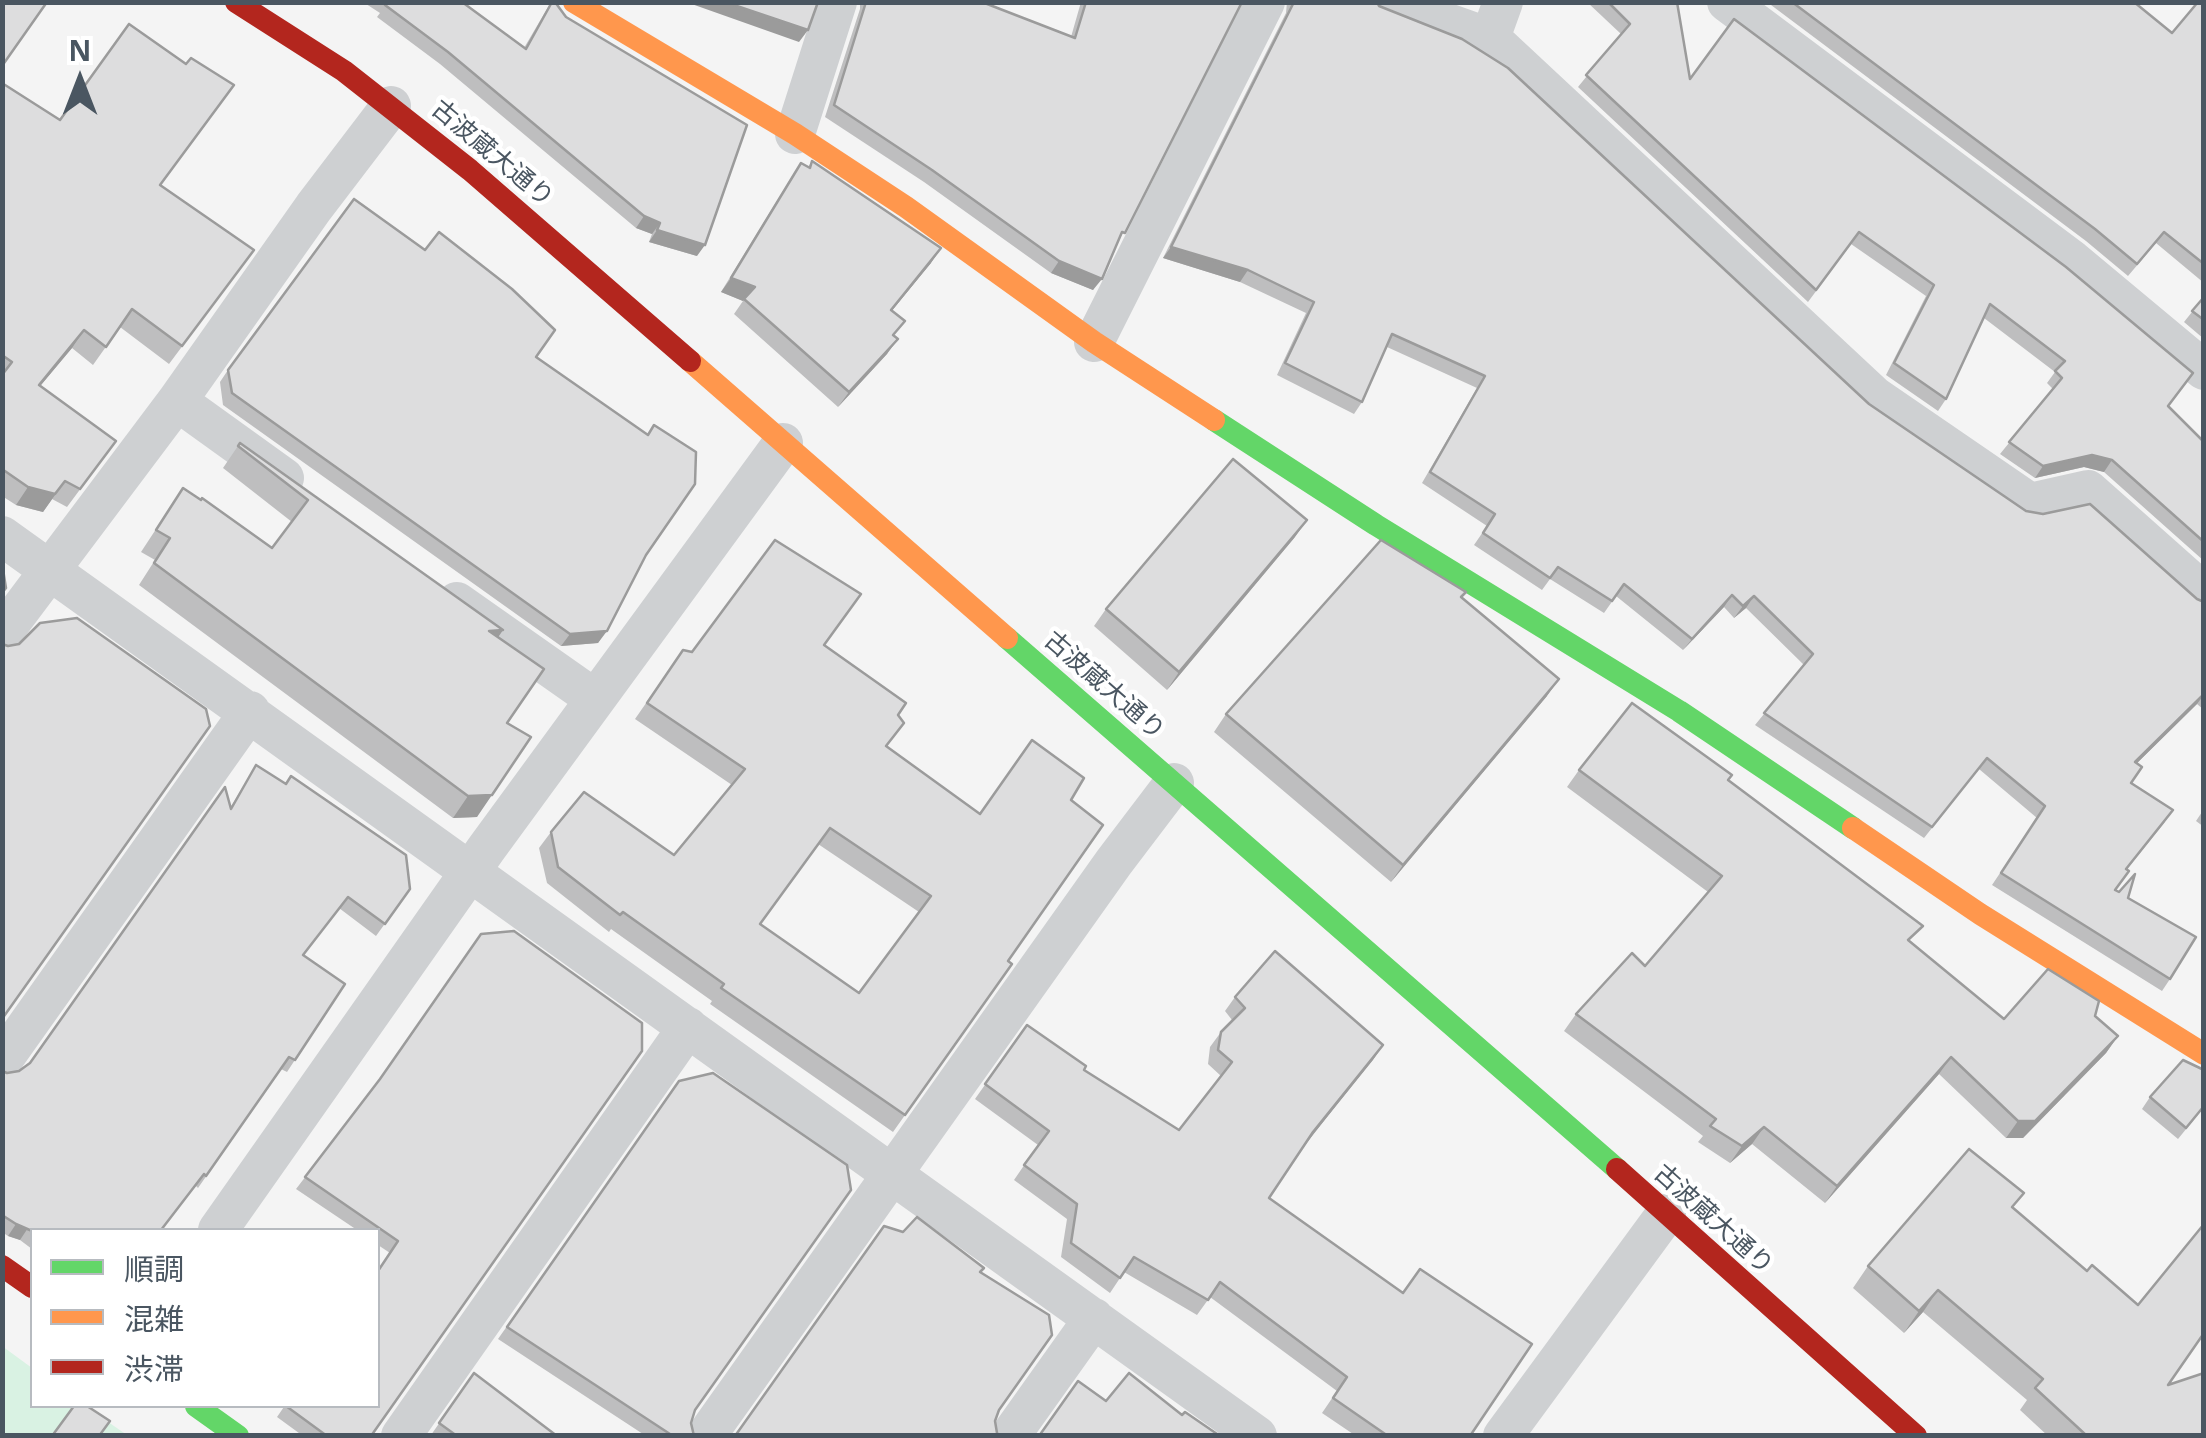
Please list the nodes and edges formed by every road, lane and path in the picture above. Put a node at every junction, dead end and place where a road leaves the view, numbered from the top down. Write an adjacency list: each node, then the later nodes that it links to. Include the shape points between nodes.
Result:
1 (236, 2): 8 (main road, 古波蔵大通り)
2 (574, 2): 9 (main road)
3 (837, 2): 9 (street)
4 (1265, 2): 10 (street)
5 (1388, 2): 7 (street)
6 (1726, 2): 11 (street, via 2072,260)
7 (1496, 20): 18 (street, via 1874,396 2030,502 2088,490)
8 (391, 106): 12 (street); 13 (main road, 古波蔵大通り)
9 (795, 134): 10 (main road)
10 (1094, 342): 25 (main road, via 1376,526 1679,711 1980,914)
11 (2204, 370)
12 (178, 401): 14 (street); 16 (street)
13 (783, 443): 20 (street); 22 (main road, 古波蔵大通り)
14 (318, 502)
15 (2, 536): 16 (street)
16 (48, 569): 19 (street); 21 (street)
17 (428, 581): 20 (street)
18 (2204, 593)
19 (2, 634)
20 (595, 699): 23 (street)
21 (250, 711): 23 (street); 26 (street)
22 (1174, 783): 27 (street); 28 (main road, 古波蔵大通り)
23 (471, 870): 24 (street); 29 (street)
24 (688, 1028): 27 (street); 35 (street)
25 (2204, 1054)
26 (2, 1061)
27 (892, 1176): 32 (street); 36 (street)
28 (1666, 1214): 39 (street); 40 (main road, 古波蔵大通り)
29 (219, 1228)
30 (2, 1266): 31 (main road)
31 (30, 1287)
32 (1094, 1318): 37 (street); 38 (street)
33 (199, 1408): 34 (main road)
34 (238, 1436)
35 (401, 1436)
36 (706, 1436)
37 (1010, 1436)
38 (1256, 1436)
39 (1504, 1436)
40 (1916, 1436)

